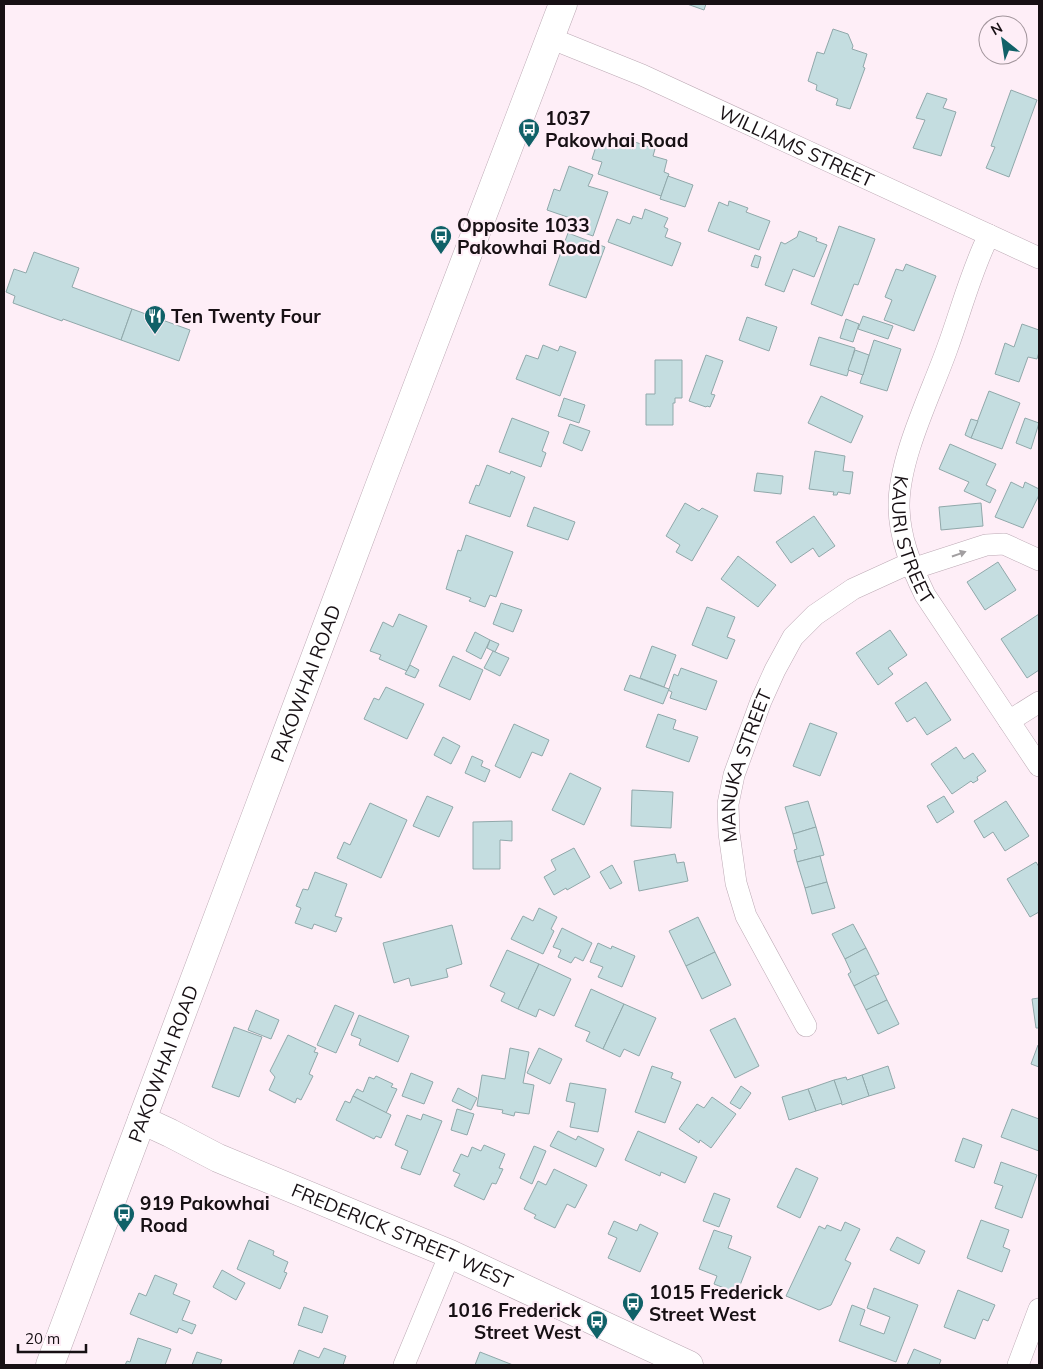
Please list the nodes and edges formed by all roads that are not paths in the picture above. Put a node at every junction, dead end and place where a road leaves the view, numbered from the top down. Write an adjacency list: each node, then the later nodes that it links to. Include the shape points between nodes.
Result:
1 (562, 4): 2 (main road, PAKOWHAI ROAD)
2 (550, 38): 3 (street, WILLIAMS STREET, via 642,75); 11 (main road, PAKOWHAI ROAD)
3 (989, 235): 4 (street, WILLIAMS STREET); 6 (street, KAURI STREET, via 912,440 903,476 900,528)
4 (1039, 258)
5 (1039, 560): 6 (street, MANUKA STREET, one-way to 5, via 986,545 1004,544)
6 (911, 566): 8 (street, KAURI STREET, via 925,595); 10 (street, MANUKA STREET, via 853,589 815,615 793,637 761,701 734,775 728,804 736,883 746,916)
7 (1039, 702): 8 (street)
8 (1009, 721): 9 (street, KAURI STREET)
9 (1039, 766)
10 (806, 1026)
11 (142, 1120): 12 (main road, FREDERICK STREET WEST, via 218,1158); 14 (main road, PAKOWHAI ROAD)
12 (450, 1254): 15 (street); 16 (main road, FREDERICK STREET WEST)
13 (1039, 1309): 17 (street)
14 (50, 1365)
15 (404, 1365)
16 (689, 1365)
17 (1018, 1365)

